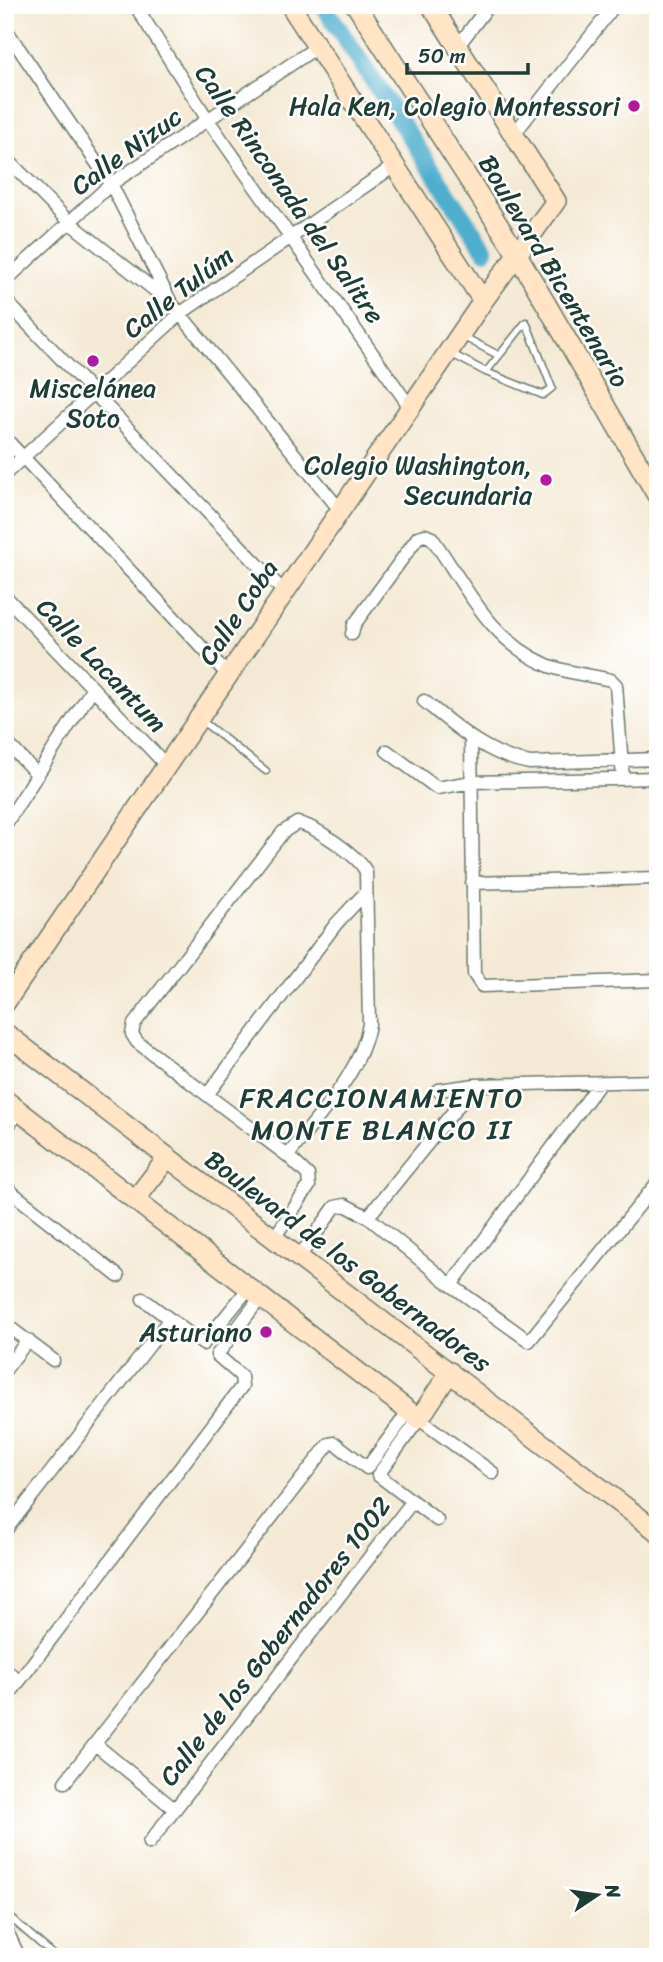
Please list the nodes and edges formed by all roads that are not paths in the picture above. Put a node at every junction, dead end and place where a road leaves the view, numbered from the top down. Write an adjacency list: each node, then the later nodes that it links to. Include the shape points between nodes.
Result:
1 (135, 5): 10 (street, Calle Rinconada del Salitre)
2 (290, 5): 9 (main road)
3 (356, 5): 17 (main road, Boulevard Bicentenario)
4 (431, 5): 8 (main road)
5 (489, 5): 8 (street)
6 (615, 5): 11 (street)
7 (5, 28): 14 (street)
8 (458, 46): 11 (main road)
9 (317, 47): 10 (street, Calle Nizuc); 13 (main road)
10 (208, 120): 14 (street, Calle Nizuc); 16 (street, Calle Rinconada del Salitre)
11 (514, 134): 17 (main road, Calle Coba, via 556,201)
12 (5, 157): 15 (street)
13 (394, 166): 16 (street, Calle Tulúm); 20 (main road)
14 (111, 184): 15 (street, Calle Nizuc); 21 (street)
15 (69, 222): 18 (street, Calle Nizuc); 21 (street)
16 (289, 236): 21 (street, Calle Tulúm); 27 (street, Calle Rinconada del Salitre)
17 (517, 254): 20 (main road, Calle Coba); 31 (main road, Boulevard Bicentenario)
18 (5, 281)
19 (5, 300): 26 (street)
20 (483, 301): 22 (main road, Calle Coba)
21 (176, 309): 26 (street, Calle Tulúm); 32 (street)
22 (460, 335): 23 (main road, Calle Coba); 24 (lane)
23 (448, 352): 25 (lane); 27 (main road, Calle Coba)
24 (498, 355): 25 (lane); 25 (lane, via 526,322 552,388 543,395)
25 (486, 372)
26 (93, 392): 29 (street, Calle Tulúm); 33 (street)
27 (410, 407): 32 (main road, Calle Coba)
28 (5, 438): 29 (street)
29 (24, 457): 30 (street, Calle Tulúm); 36 (street)
30 (5, 474)
31 (658, 497)
32 (340, 510): 33 (main road, Calle Coba)
33 (284, 592): 36 (main road, Calle Coba)
34 (5, 596): 37 (street, Calle Lacantum)
35 (352, 634): 44 (street, via 418,537 432,538 468,597 503,638 547,665 616,685)
36 (228, 674): 39 (main road, Calle Coba)
37 (93, 688): 45 (street, Calle Lacantum); 47 (street)
38 (424, 701): 40 (street)
39 (198, 717): 45 (main road, Calle Coba); 46 (lane)
40 (471, 739): 44 (street, via 512,760); 50 (street)
41 (5, 741): 47 (street)
42 (387, 751): 50 (street, via 437,788)
43 (658, 759): 44 (street)
44 (621, 760): 49 (street)
45 (166, 764): 56 (main road, Calle Coba)
46 (266, 771)
47 (38, 775): 51 (street)
48 (658, 778): 49 (street)
49 (623, 779): 50 (street)
50 (472, 782): 53 (street)
51 (5, 825)
52 (658, 878): 53 (street)
53 (472, 883): 55 (street, via 474,974 482,986)
54 (365, 893): 62 (street, via 336,924); 62 (street, via 362,862 304,824 283,832 134,1024 132,1034 137,1042); 65 (street, via 366,1042 357,1062)
55 (658, 981)
56 (5, 1003)
57 (5, 1033): 66 (main road, Boulevard de los Gobernadores)
58 (658, 1081): 59 (street)
59 (600, 1083): 60 (street); 74 (street)
60 (475, 1085): 61 (street); 70 (street)
61 (438, 1090)
62 (207, 1095): 65 (street)
63 (10, 1106): 64 (street); 69 (main road)
64 (5, 1130)
65 (288, 1156): 71 (street, via 308,1175 309,1186)
66 (168, 1157): 69 (main road); 71 (main road, Boulevard de los Gobernadores)
67 (658, 1182): 74 (street, via 529,1341)
68 (5, 1187): 73 (street)
69 (135, 1200): 75 (main road)
70 (368, 1217): 72 (street, via 345,1205 335,1207); 74 (street)
71 (274, 1238): 72 (main road, Boulevard de los Gobernadores)
72 (299, 1257): 82 (main road, Boulevard de los Gobernadores)
73 (118, 1276)
74 (451, 1285)
75 (255, 1292): 77 (street, via 203,1344); 83 (main road); 91 (street, via 217,1355 241,1376 242,1386)
76 (143, 1299): 77 (street)
77 (169, 1320): 88 (street)
78 (5, 1324): 79 (street)
79 (28, 1340): 80 (street); 81 (street)
80 (53, 1360)
81 (5, 1370)
82 (450, 1372): 83 (main road); 89 (main road, Boulevard de los Gobernadores)
83 (414, 1415): 84 (street, Calle de los Gobernadores 1002); 85 (street)
84 (372, 1472): 86 (street, Calle de los Gobernadores 1002); 93 (street, Calle de los Gobernadores 1002, via 335,1443 329,1444)
85 (493, 1473)
86 (412, 1502): 87 (street, Calle de los Gobernadores 1002); 95 (street, Calle de los Gobernadores 1002)
87 (437, 1520)
88 (5, 1531)
89 (658, 1532)
90 (5, 1670): 91 (street)
91 (19, 1680): 92 (street)
92 (5, 1700)
93 (95, 1744): 94 (street, Calle de los Gobernadores 1002); 95 (street, Calle de los Gobernadores 1002)
94 (65, 1782)
95 (173, 1808): 96 (street, Calle de los Gobernadores 1002)
96 (149, 1843)
97 (5, 1913): 100 (lane)
98 (5, 1927): 99 (street)
99 (19, 1957)
100 (55, 1957)

